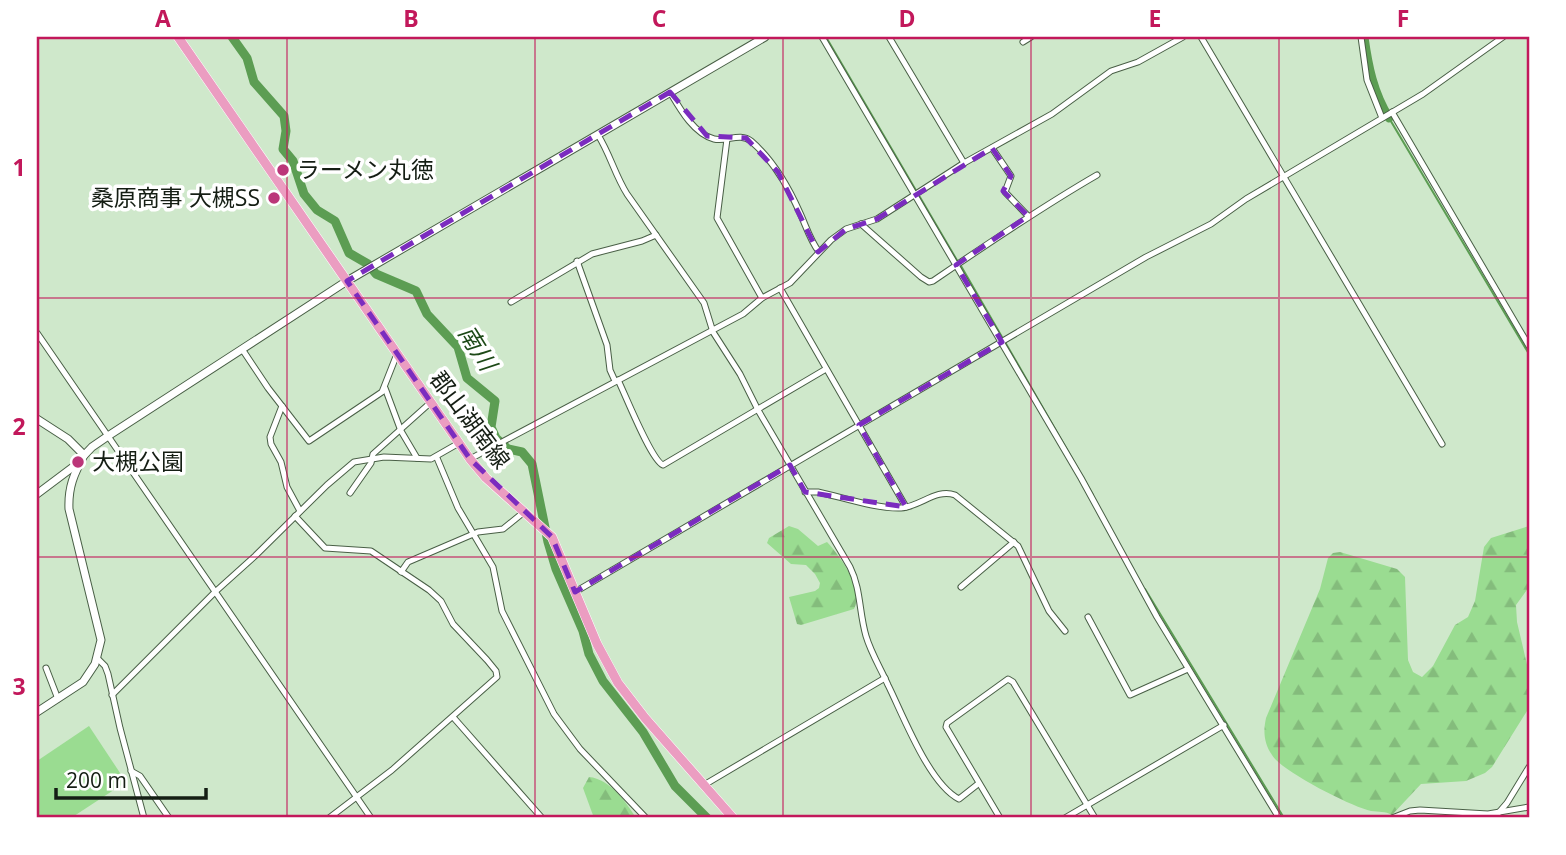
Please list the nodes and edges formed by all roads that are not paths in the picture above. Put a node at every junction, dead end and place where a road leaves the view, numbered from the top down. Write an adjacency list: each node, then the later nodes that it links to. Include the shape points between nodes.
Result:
1 (178, 37): 26 (main road, 郡山湖南線)
2 (765, 37): 11 (street)
3 (822, 37): 19 (street)
4 (889, 37): 16 (street)
5 (1031, 37): 10 (street)
6 (1183, 37): 15 (street, via 1111,71 1052,114)
7 (1201, 37): 18 (street)
8 (1361, 37): 12 (street, via 1367,80)
9 (1499, 38): 12 (street)
10 (1023, 42)
11 (670, 92): 13 (street); 14 (street, via 685,117 701,131 714,139)
12 (1387, 115): 18 (street); 33 (street)
13 (598, 135): 22 (street, via 618,180); 26 (street)
14 (727, 139): 23 (street, via 739,136 750,140 775,168); 28 (street, via 717,218)
15 (992, 148): 16 (street); 20 (street, via 1012,176 1005,192)
16 (964, 163): 19 (street)
17 (1097, 175): 20 (street)
18 (1283, 177): 32 (street, via 1211,224); 47 (street)
19 (915, 194): 21 (street); 25 (street)
20 (1028, 216): 25 (street)
21 (861, 224): 23 (street, via 840,233); 25 (street, via 929,282)
22 (656, 235): 24 (street); 30 (street, via 704,303)
23 (819, 252): 27 (street)
24 (577, 261): 29 (street); 37 (street)
25 (956, 265): 32 (street)
26 (347, 281): 34 (street); 35 (main road, 郡山湖南線)
27 (780, 288): 28 (street); 36 (street)
28 (762, 298): 30 (street)
29 (511, 302)
30 (713, 329): 37 (street); 41 (street)
31 (37, 333): 45 (street)
32 (1002, 342): 43 (street); 71 (street)
33 (1529, 346)
34 (242, 349): 40 (street); 45 (street)
35 (397, 354): 38 (street); 39 (main road, 郡山湖南線)
36 (826, 369): 41 (street); 43 (street)
37 (616, 381): 41 (street, via 660,465); 52 (street)
38 (385, 388): 40 (street, via 309,441); 44 (street)
39 (430, 403): 44 (street); 46 (main road, 郡山湖南線)
40 (282, 406): 58 (street, via 271,441)
41 (758, 410): 53 (street)
42 (37, 419): 48 (street)
43 (859, 425): 53 (street); 57 (street)
44 (401, 429): 49 (street); 50 (street)
45 (108, 436): 48 (street); 65 (street)
46 (459, 443): 51 (street); 52 (main road, 郡山湖南線)
47 (1442, 444)
48 (84, 455): 56 (street); 69 (street, via 72,477 69,509 101,640)
49 (371, 458): 50 (street); 55 (street); 58 (street, via 346,468)
50 (417, 458): 51 (street)
51 (437, 458): 61 (street)
52 (470, 459): 59 (main road, 郡山湖南線)
53 (790, 465): 54 (street); 66 (street)
54 (805, 492): 57 (street); 72 (street, via 857,580 866,637)
55 (350, 493)
56 (37, 494)
57 (906, 507): 62 (street, via 951,493)
58 (300, 511): 60 (street)
59 (525, 512): 61 (street, via 503,529); 66 (main road, 郡山湖南線, via 552,537)
60 (295, 516): 63 (street, via 325,548 366,550); 65 (street)
61 (474, 533): 63 (street, via 408,562); 91 (street, via 493,567 502,611 554,714)
62 (1014, 542): 64 (street); 68 (street, via 1049,611)
63 (401, 572): 76 (street, via 441,601 453,624 496,671 497,677)
64 (961, 587)
65 (215, 592): 73 (street); 82 (street)
66 (575, 592): 81 (main road, 郡山湖南線, via 618,683)
67 (1088, 617): 71 (street, via 1130,695)
68 (1065, 632)
69 (97, 658): 73 (street, via 106,668); 74 (street, via 83,682)
70 (46, 668): 74 (street)
71 (1188, 669): 77 (street)
72 (885, 678): 80 (street, via 906,726 946,789 959,799); 81 (street)
73 (112, 695): 79 (street)
74 (58, 699): 75 (street)
75 (37, 712)
76 (453, 717): 82 (street); 90 (street)
77 (1224, 725): 83 (street); 96 (street)
78 (1529, 767): 85 (street)
79 (131, 771): 86 (street); 87 (street, via 140,776)
80 (978, 784): 83 (street, via 947,725 1008,679); 93 (street)
81 (704, 785): 92 (main road, 郡山湖南線)
82 (357, 798): 88 (street); 89 (street)
83 (1087, 805): 94 (street); 95 (street)
84 (1529, 807): 85 (street)
85 (1501, 811): 97 (street, via 1420,810); 98 (street)
86 (144, 818)
87 (169, 818)
88 (329, 818)
89 (370, 818)
90 (542, 818)
91 (646, 818)
92 (733, 818)
93 (1000, 818)
94 (1065, 818)
95 (1095, 818)
96 (1279, 818)
97 (1392, 818)
98 (1494, 818)

